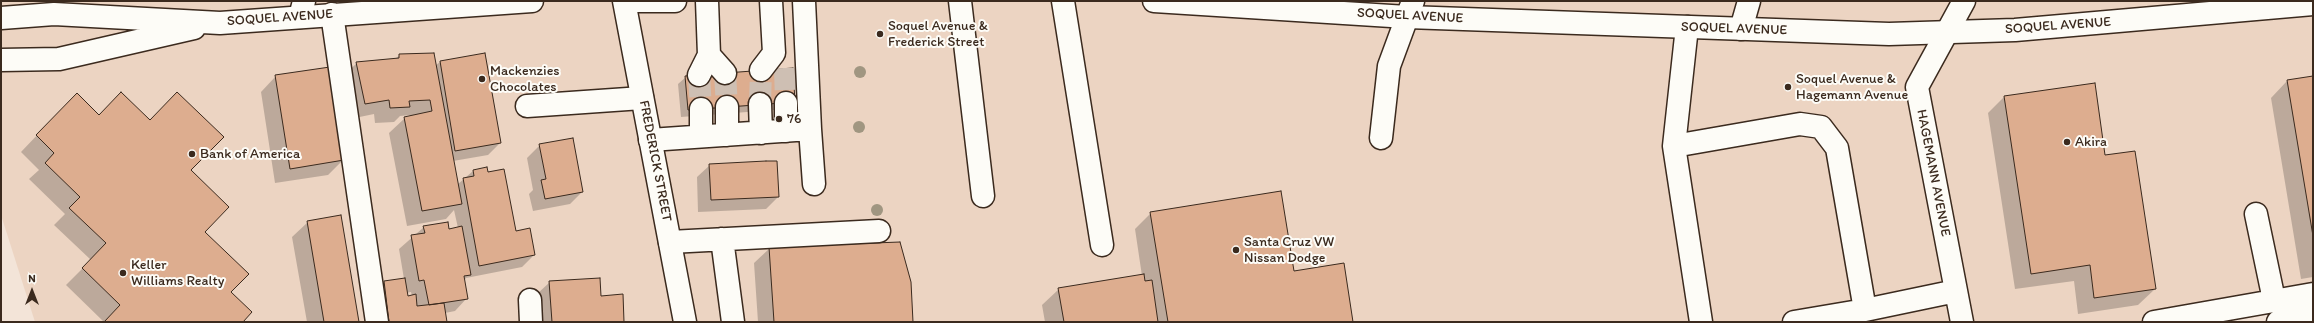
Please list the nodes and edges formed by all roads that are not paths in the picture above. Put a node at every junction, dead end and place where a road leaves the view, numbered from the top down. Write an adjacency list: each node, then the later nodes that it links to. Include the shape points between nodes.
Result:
1 (532, 1): 17 (main road, SOQUEL AVENUE)
2 (624, 1): 28 (main road, FREDERICK STREET)
3 (633, 1): 4 (main road)
4 (645, 1): 5 (main road)
5 (675, 1)
6 (707, 1): 23 (main road)
7 (771, 1): 25 (main road, via 779,61)
8 (804, 1): 34 (main road)
9 (960, 1): 43 (main road)
10 (1063, 1): 48 (main road)
11 (1154, 1): 16 (main road, SOQUEL AVENUE)
12 (1749, 1): 21 (main road)
13 (1964, 1): 22 (main road, HAGEMANN AVENUE)
14 (2313, 4): 22 (main road, SOQUEL AVENUE, via 2015,30)
15 (302, 9): 17 (main road, SOQUEL AVENUE); 19 (main road, SOQUEL AVENUE)
16 (1410, 9): 20 (main road, SOQUEL AVENUE); 39 (main road, via 1389,66)
17 (332, 14): 55 (main road)
18 (1, 18): 19 (main road, SOQUEL AVENUE, via 54,14)
19 (220, 23): 24 (main road, SOQUEL AVENUE, via 59,58)
20 (1687, 27): 21 (main road, SOQUEL AVENUE); 41 (main road)
21 (1741, 29): 22 (main road, SOQUEL AVENUE, via 1890,34)
22 (1948, 32): 49 (main road, HAGEMANN AVENUE, via 1917,87)
23 (709, 55): 26 (main road); 27 (main road)
24 (1, 60)
25 (761, 70)
26 (725, 73)
27 (699, 75)
28 (642, 98): 31 (main road); 40 (main road, FREDERICK STREET)
29 (786, 103): 35 (main road)
30 (760, 104): 36 (main road)
31 (527, 106)
32 (727, 107): 37 (main road)
33 (700, 109): 38 (main road)
34 (810, 129): 35 (main road); 42 (main road)
35 (786, 131): 36 (main road)
36 (761, 133): 37 (main road)
37 (727, 135): 38 (main road)
38 (701, 136): 40 (main road)
39 (1381, 138)
40 (650, 140): 47 (main road, FREDERICK STREET)
41 (1674, 146): 53 (main road, via 1800,124 1821,127 1837,148); 59 (main road)
42 (814, 184)
43 (983, 196)
44 (2256, 214): 52 (main road)
45 (879, 231): 46 (main road)
46 (722, 239): 47 (main road); 58 (main road)
47 (670, 242): 57 (main road, FREDERICK STREET)
48 (1102, 245)
49 (1956, 291): 53 (main road); 61 (main road, HAGEMANN AVENUE)
50 (2313, 294): 52 (main road)
51 (530, 300): 56 (main road)
52 (2274, 300): 62 (main road)
53 (1865, 310): 60 (main road)
54 (2313, 315): 63 (main road)
55 (377, 322)
56 (531, 322)
57 (685, 322)
58 (733, 322)
59 (1701, 322)
60 (1794, 322)
61 (1962, 322)
62 (2154, 322)
63 (2278, 322)

